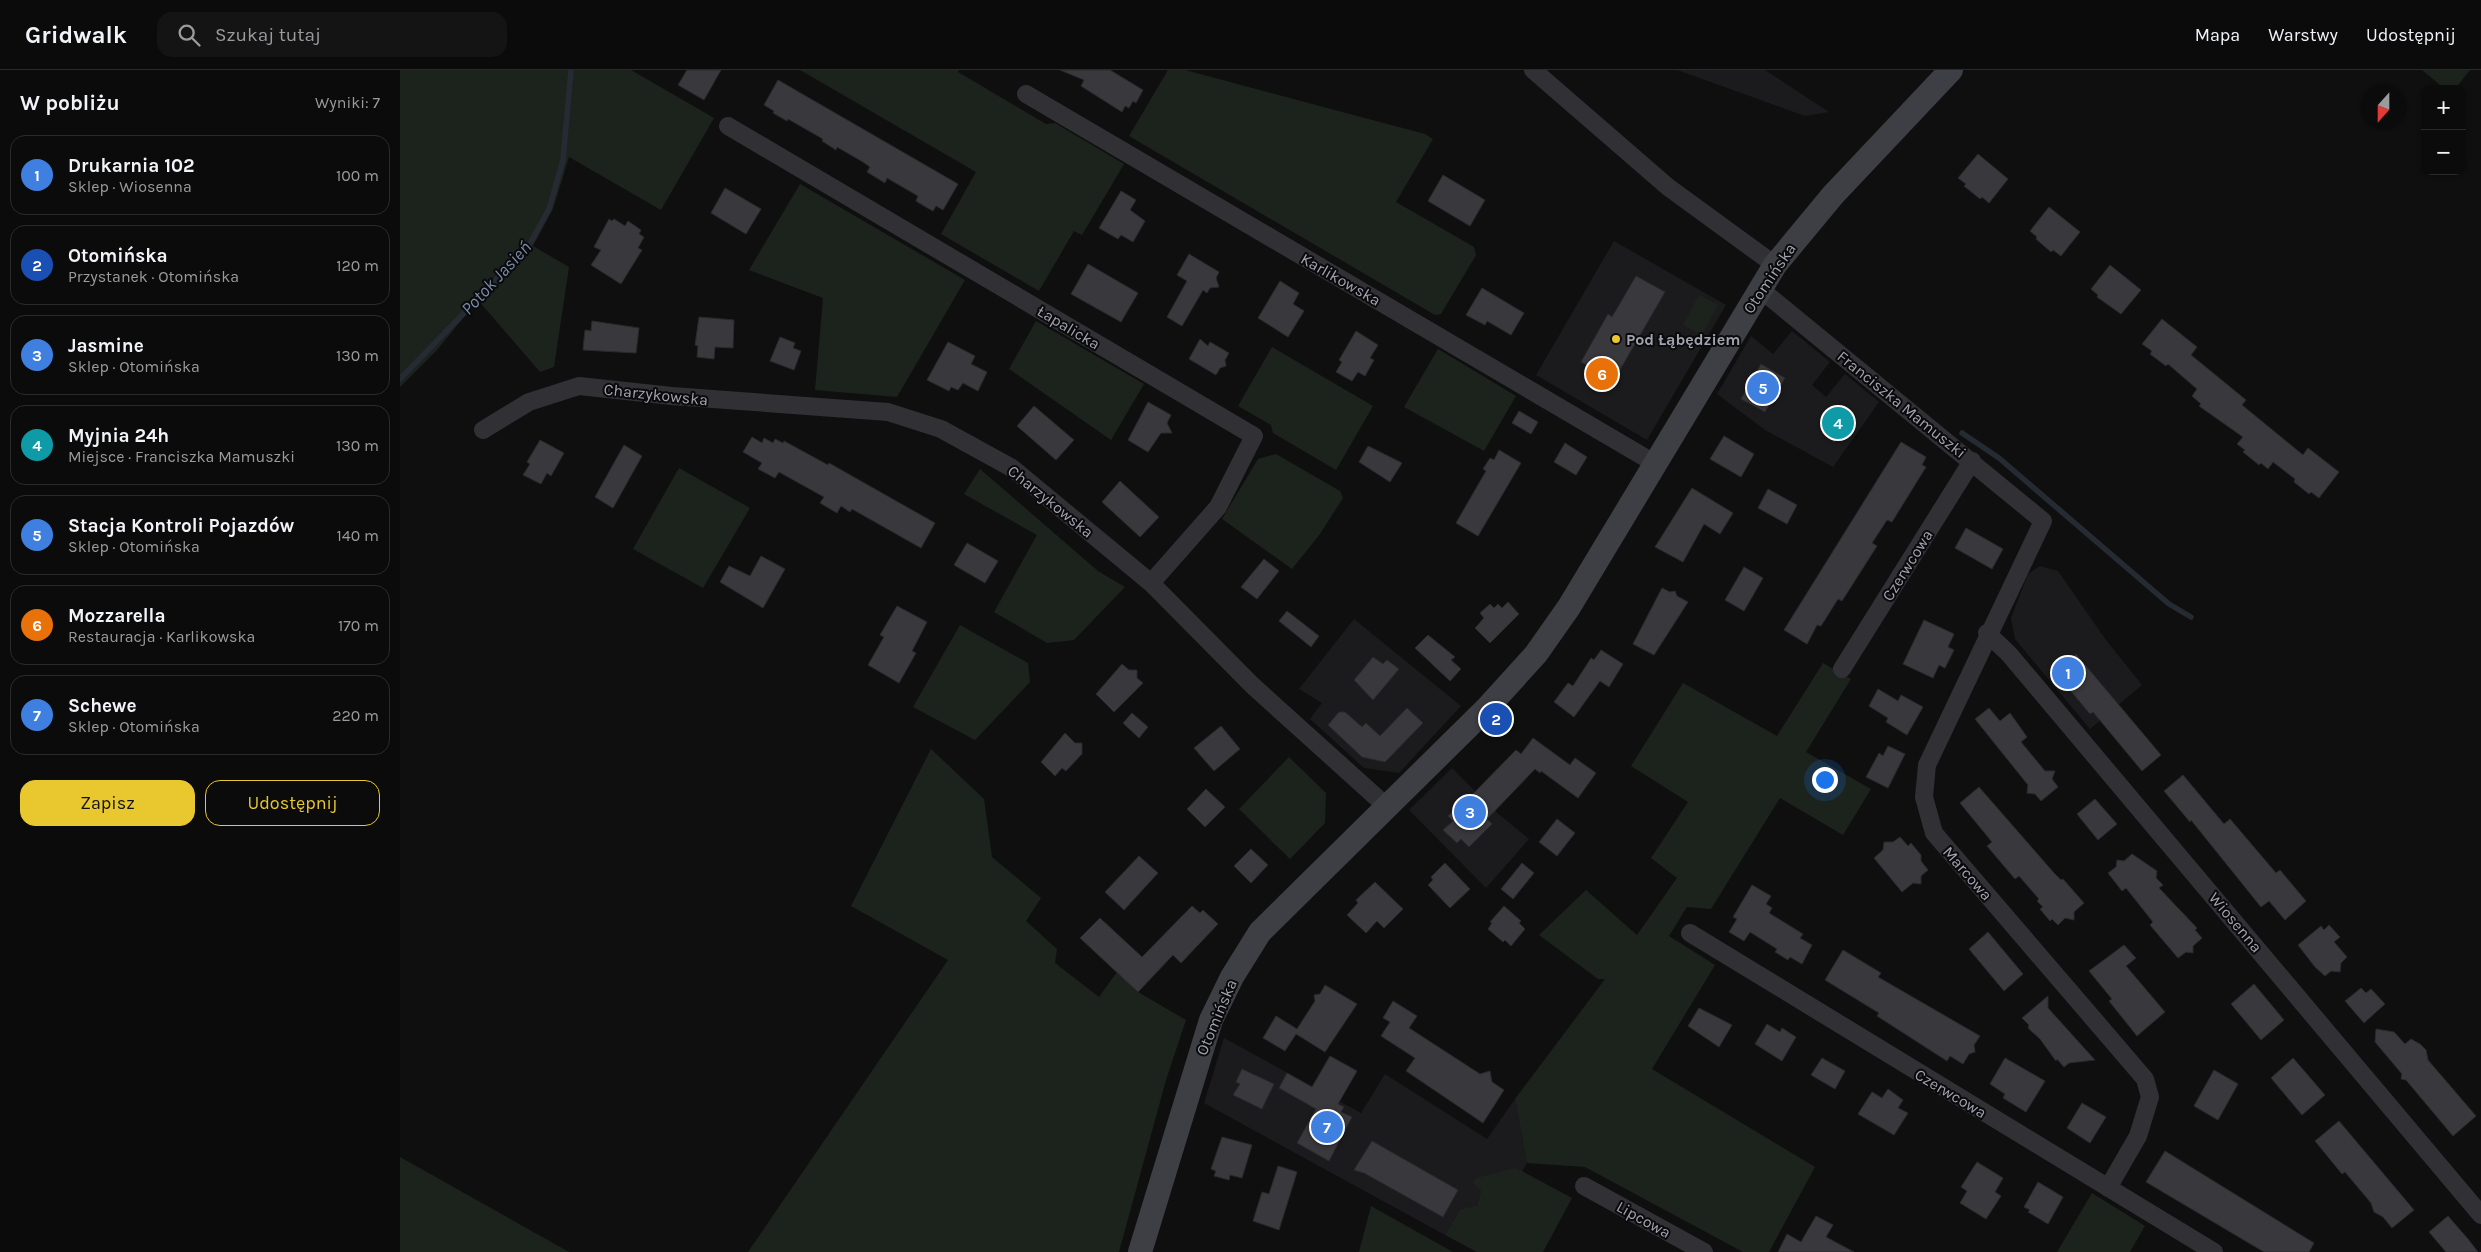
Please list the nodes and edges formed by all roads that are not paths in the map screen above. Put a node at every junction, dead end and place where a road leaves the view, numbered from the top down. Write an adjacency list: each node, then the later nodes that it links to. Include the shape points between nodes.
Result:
1 (1533, 70): 5 (street, via 1668,187)
2 (1951, 70): 5 (street, Otomińska, via 1832,194)
3 (1026, 94): 9 (street, Karlikowska)
4 (728, 126): 11 (street, Łapalicka, via 1254,436 1218,508)
5 (1775, 265): 6 (street, Otomińska)
6 (1760, 289): 8 (street, Franciszka Mamuszki); 9 (street, Otomińska)
7 (483, 430): 11 (street, Charzykowska, via 530,402 580,386 888,412 942,429 1012,468)
8 (1972, 461): 10 (street, Franciszka Mamuszki); 13 (street, Czerwcowa)
9 (1656, 464): 14 (street, Otomińska, via 1569,607 1536,654 1487,708)
10 (2042, 521): 12 (street, Marcowa)
11 (1151, 583): 14 (street, Charzykowska, via 1252,685)
12 (1987, 633): 17 (street, Marcowa, via 1927,765 1924,797 1934,833 2145,1079 2150,1097 2138,1136); 18 (street, Wiosenna, via 2015,662)
13 (1842, 669)
14 (1386, 806): 19 (street, Otomińska, via 1260,932 1232,977 1211,1020)
15 (1690, 933): 17 (street, Czerwcowa)
16 (1584, 1186): 20 (street, Lipcowa)
17 (2108, 1188): 21 (street, Czerwcowa)
18 (2481, 1215)
19 (1140, 1252)
20 (1704, 1252)
21 (2214, 1252)

